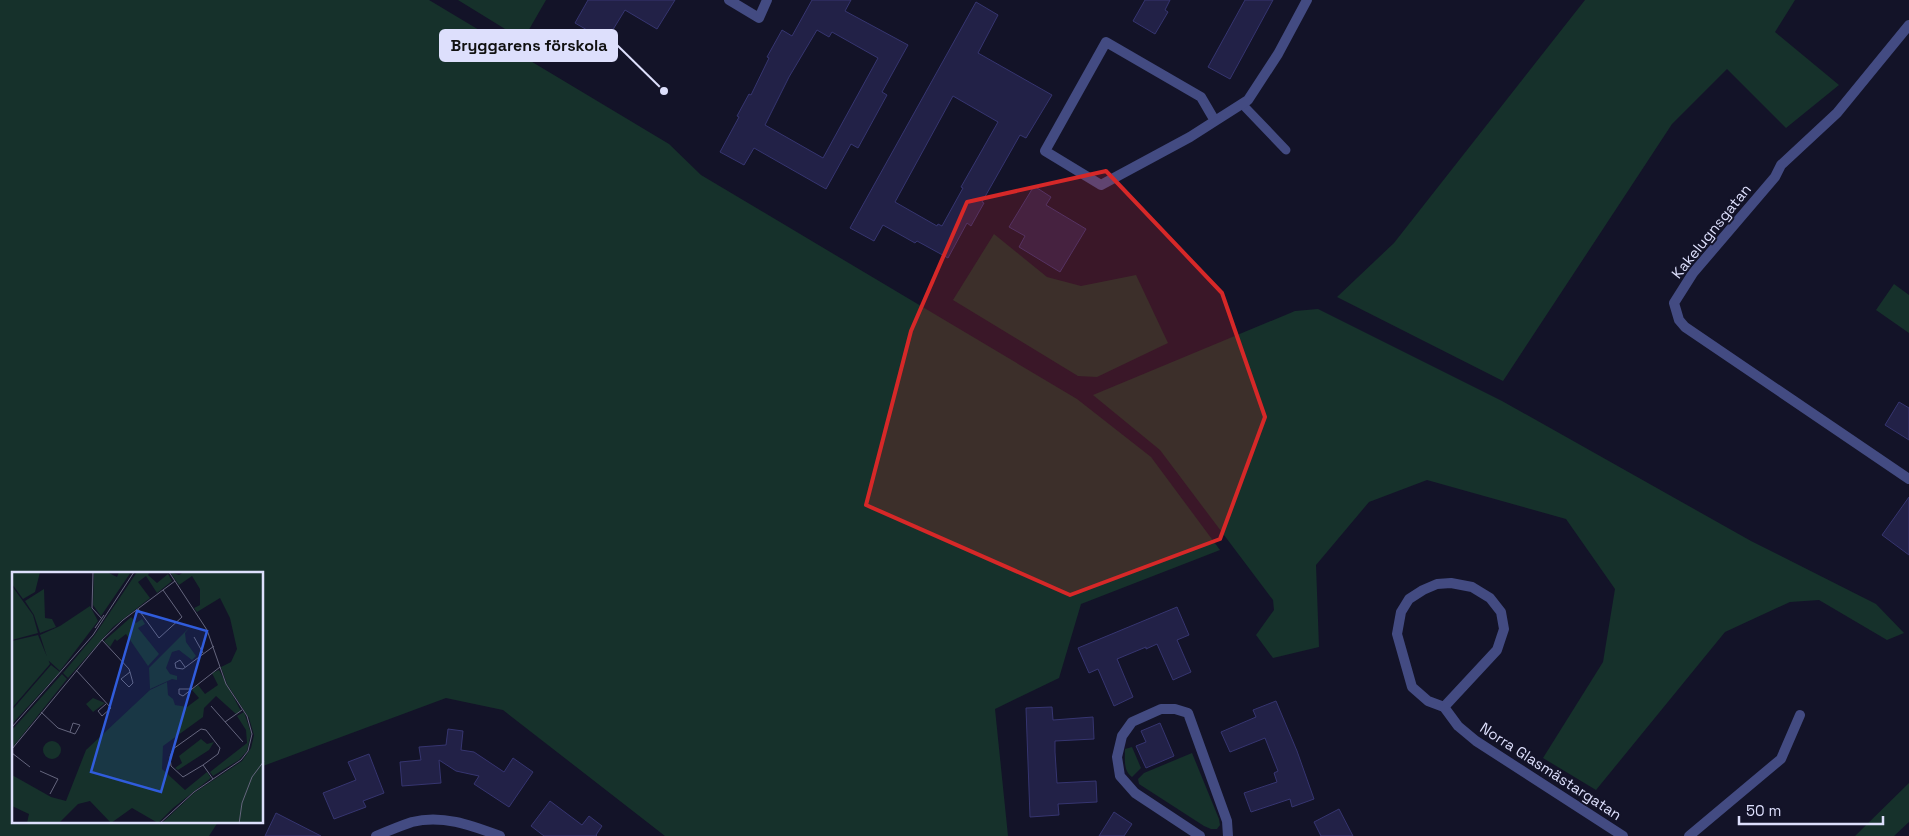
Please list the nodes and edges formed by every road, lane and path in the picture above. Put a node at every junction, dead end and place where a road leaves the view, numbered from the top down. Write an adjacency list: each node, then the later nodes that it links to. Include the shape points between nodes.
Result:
1 (729, 0): 2 (street, via 758,18)
2 (767, 0)
3 (1307, 0): 5 (street, via 1278,54 1248,100)
4 (1909, 25): 8 (street, Kakelugnsgatan, via 1837,113 1781,165 1775,177 1693,273 1674,303 1679,320 1685,327)
5 (1242, 104): 6 (street); 7 (lane)
6 (1215, 121): 6 (street, via 1201,97 1106,42 1045,151 1102,185)
7 (1286, 150)
8 (1909, 479)
9 (1444, 707): 9 (street, Norra Glasmästargatan, via 1428,701 1412,688 1397,634 1401,612 1410,599 1437,584 1451,583 1472,587 1490,598 1501,612 1504,629 1497,650); 15 (street, Norra Glasmästargatan, via 1458,726 1476,741)
10 (1800, 715): 16 (street, via 1781,759)
11 (376, 836): 12 (street, via 414,822 440,820 467,824)
12 (500, 836)
13 (1200, 836): 14 (street, via 1135,793 1120,776 1117,757 1122,736 1132,722 1161,709 1188,713 1227,821)
14 (1228, 836)
15 (1623, 836)
16 (1689, 836)

